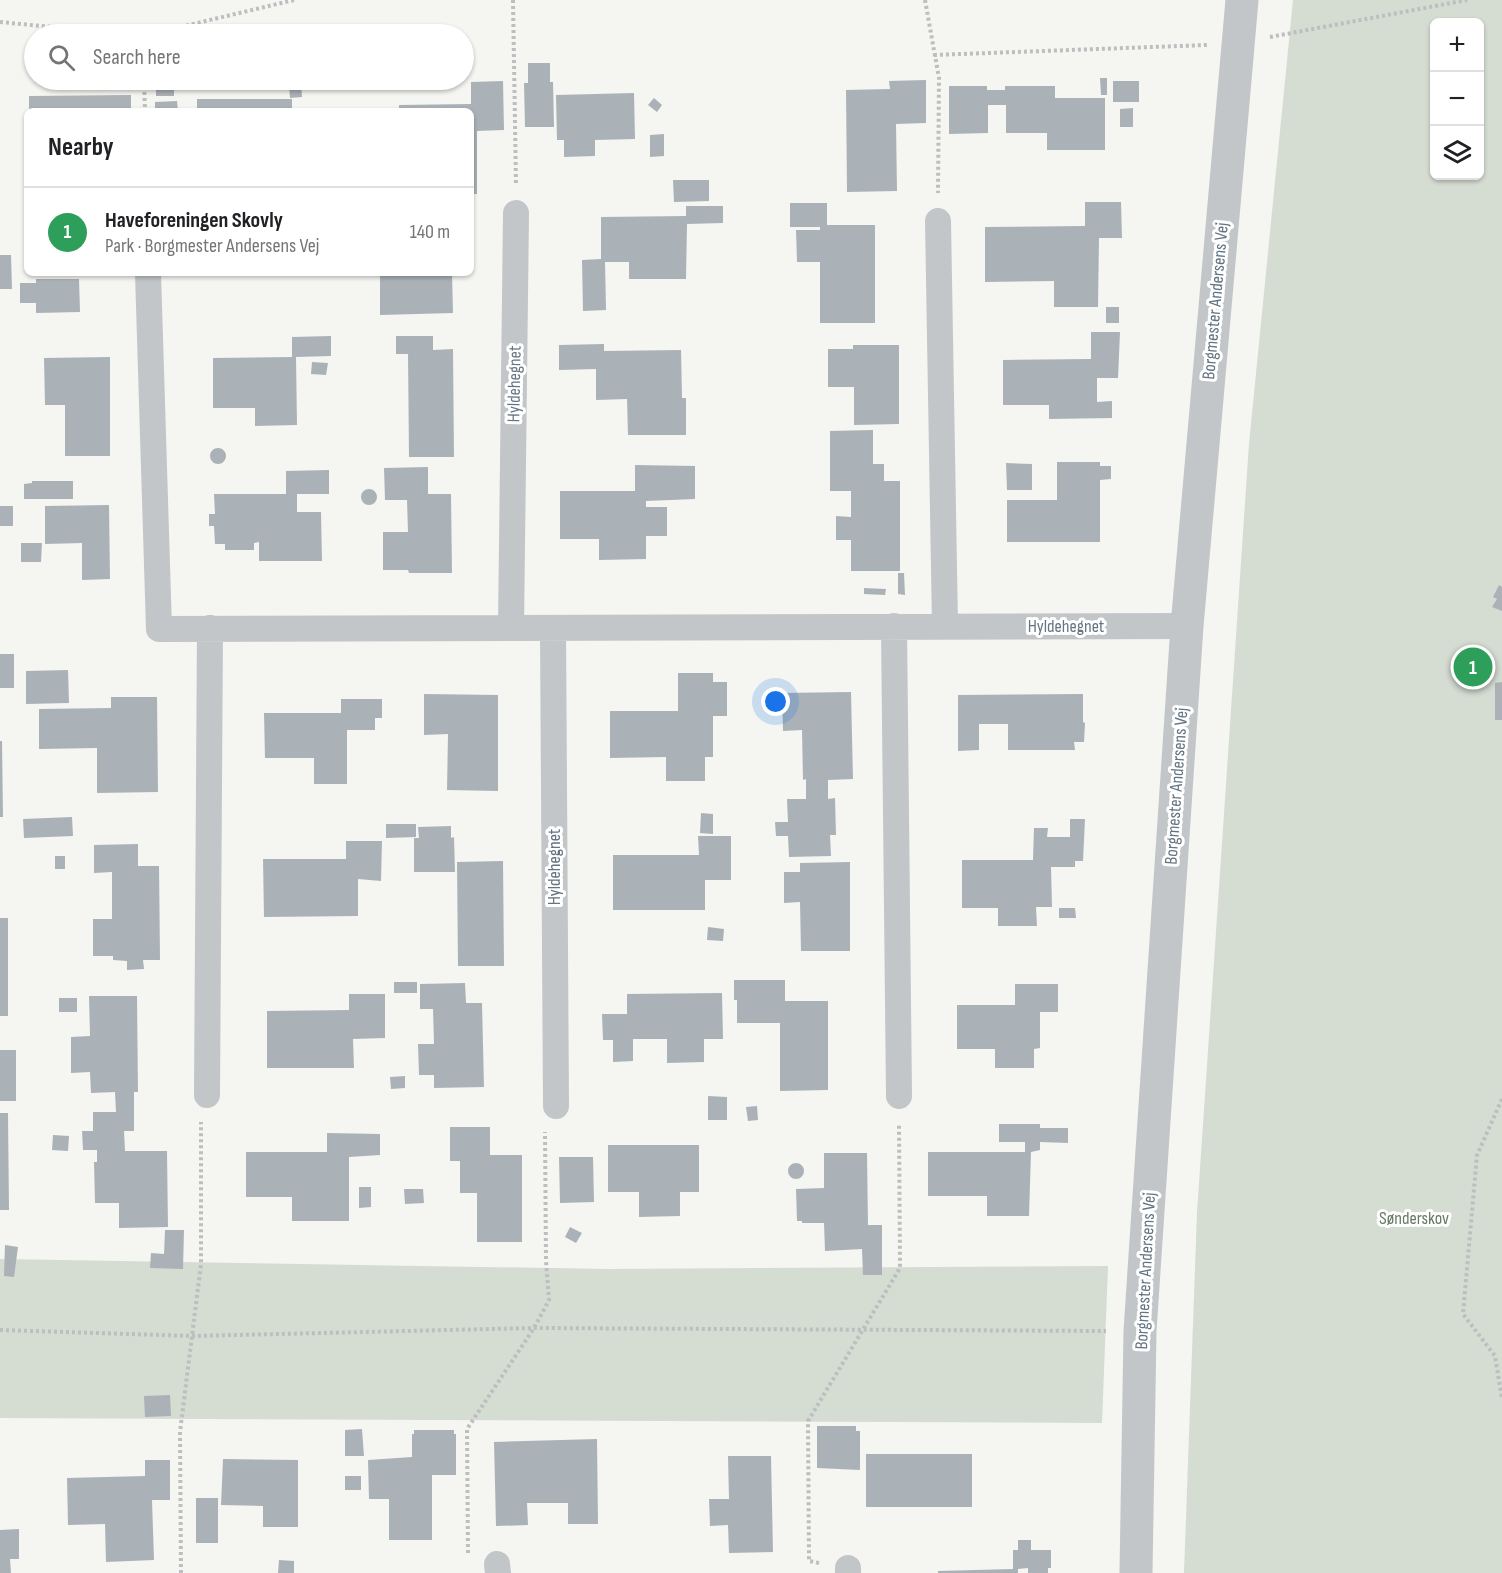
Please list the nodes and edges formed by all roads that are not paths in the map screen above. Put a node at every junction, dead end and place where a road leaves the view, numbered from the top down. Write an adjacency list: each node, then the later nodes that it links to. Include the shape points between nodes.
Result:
1 (1242, 0): 7 (street, Borgmester Andersens Vej)
2 (516, 213): 10 (street, Hyldehegnet)
3 (938, 221): 6 (street)
4 (148, 276): 9 (street, Hyldehegnet, via 159,629)
5 (894, 626): 6 (street, Hyldehegnet); 8 (street, Hyldehegnet); 12 (street)
6 (945, 626): 7 (street, Hyldehegnet)
7 (1187, 626): 14 (street, Borgmester Andersens Vej, via 1140,1331)
8 (553, 627): 10 (street, Hyldehegnet); 13 (street, Hyldehegnet)
9 (210, 628): 10 (street, Hyldehegnet); 11 (street)
10 (511, 628)
11 (207, 1095)
12 (899, 1096)
13 (556, 1106)
14 (1136, 1573)

